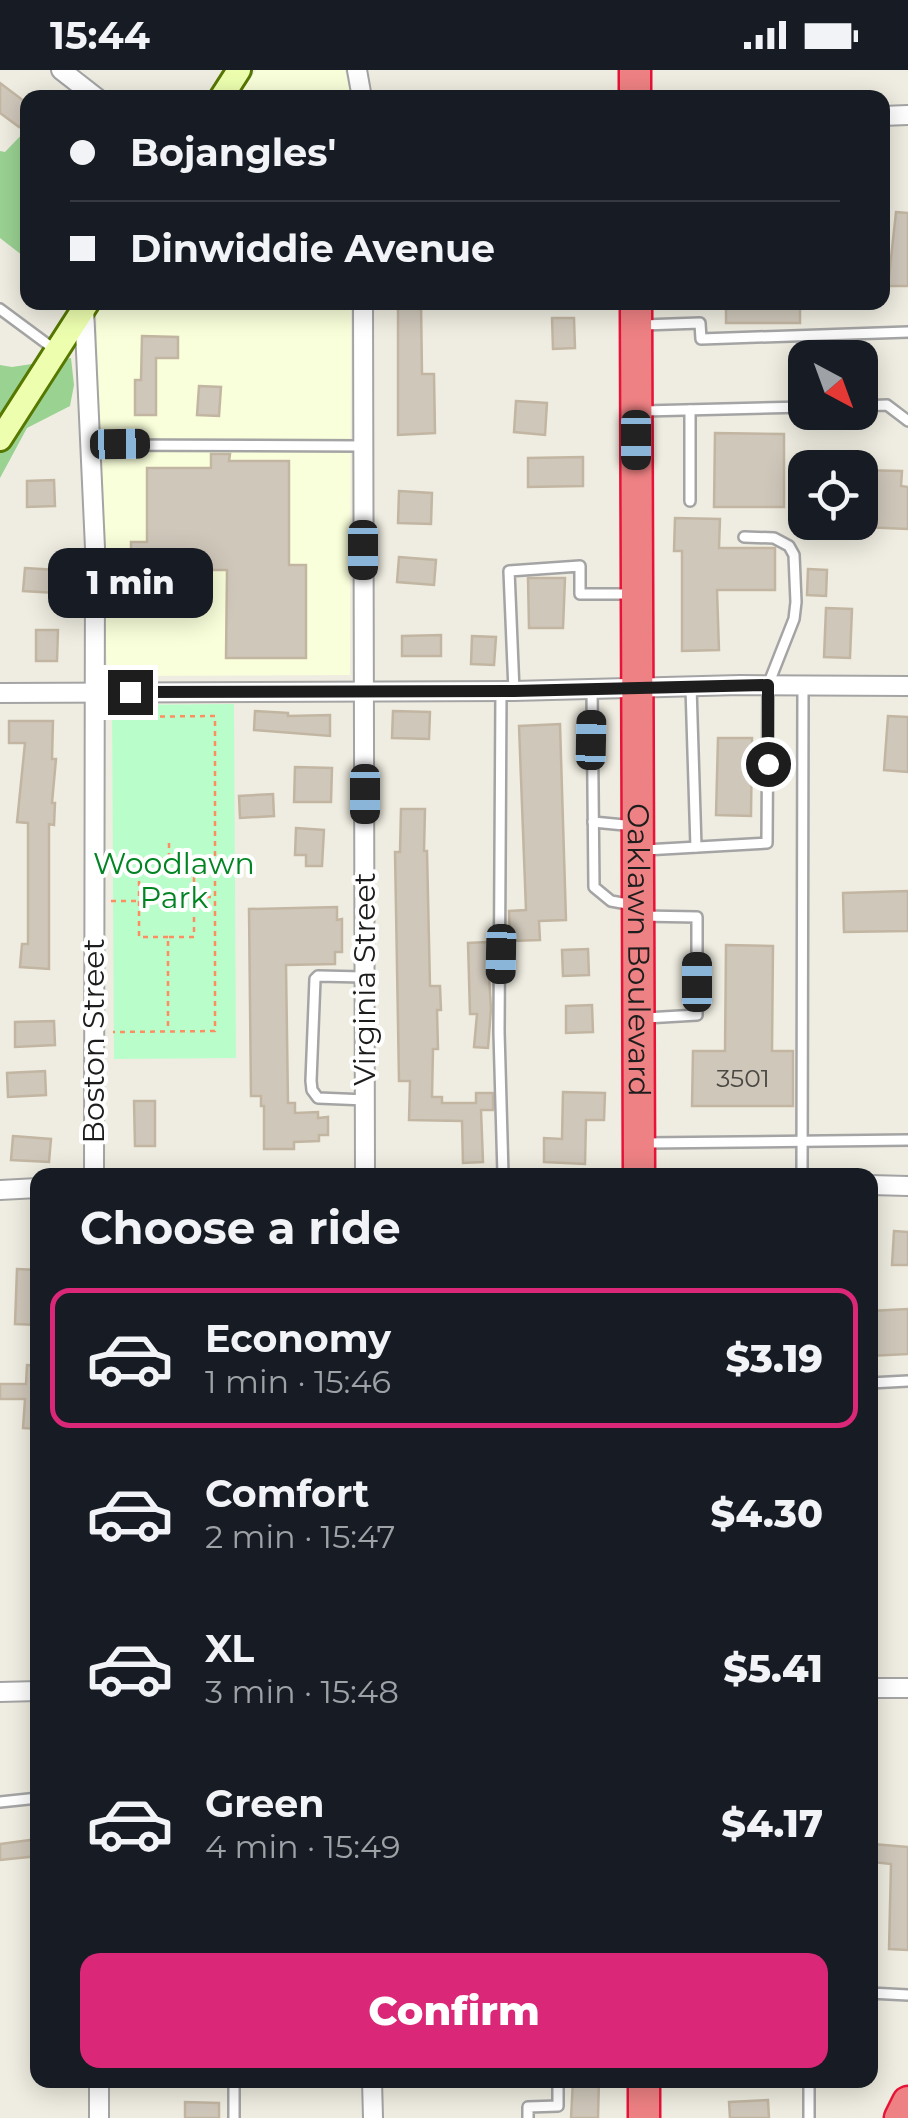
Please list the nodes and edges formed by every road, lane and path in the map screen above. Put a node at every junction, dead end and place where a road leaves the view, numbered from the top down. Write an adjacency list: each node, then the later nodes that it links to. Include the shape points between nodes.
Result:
1 (61, 70): 2 (street)
2 (86, 90)
3 (0, 309): 9 (lane)
4 (83, 310): 9 (street)
5 (86, 310): 16 (street, Boston Street)
6 (362, 310): 17 (street, Virginia Street)
7 (636, 314): 8 (lane, via 700,323 701,339); 13 (highway, Oaklawn Boulevard)
8 (908, 332)
9 (56, 350): 15 (street)
10 (878, 405): 14 (lane)
11 (788, 407): 12 (lane)
12 (690, 410): 13 (lane); 18 (lane)
13 (636, 411): 20 (highway, Oaklawn Boulevard)
14 (908, 421)
15 (0, 440)
16 (90, 445): 17 (lane); 29 (street, Boston Street)
17 (363, 446): 26 (street, Virginia Street)
18 (690, 500)
19 (744, 537): 21 (lane, via 774,538 794,555 794,619)
20 (636, 594): 25 (highway, Oaklawn Boulevard); 28 (lane, via 580,594 580,566 509,571)
21 (768, 685): 22 (street); 24 (street); 35 (lane, via 767,843)
22 (803, 685): 23 (street); 50 (lane)
23 (908, 686)
24 (691, 687): 25 (street); 35 (lane)
25 (638, 689): 27 (street); 33 (highway, Oaklawn Boulevard)
26 (364, 690): 28 (street); 29 (street); 43 (street, Virginia Street)
27 (592, 690): 28 (street); 32 (lane)
28 (507, 691): 53 (lane, via 499,1032)
29 (94, 692): 30 (street); 31 (street, Boston Street)
30 (0, 694)
31 (94, 717): 38 (path, via 215,716); 39 (street, Boston Street)
32 (593, 822): 33 (lane); 41 (lane, via 594,887)
33 (638, 838): 35 (lane); 41 (highway, Oaklawn Boulevard)
34 (169, 839): 36 (path)
35 (696, 847)
36 (169, 859): 37 (path, via 194,858); 40 (path, via 139,859)
37 (194, 897): 38 (path); 42 (path, via 194,936)
38 (215, 897): 46 (path, via 216,1031)
39 (94, 901): 40 (path); 45 (street, Boston Street)
40 (139, 901): 42 (path, via 139,937)
41 (638, 911): 44 (highway, Oaklawn Boulevard); 44 (lane, via 697,917 697,1014)
42 (168, 937): 46 (path)
43 (366, 978): 47 (street, Virginia Street); 47 (lane, via 315,978 311,1081 318,1098)
44 (638, 1018): 49 (highway, Oaklawn Boulevard)
45 (94, 1032): 46 (path); 51 (street, Boston Street)
46 (168, 1032)
47 (366, 1100): 52 (street, Virginia Street)
48 (908, 1140): 50 (lane)
49 (639, 1142): 50 (lane); 54 (highway, Oaklawn Boulevard)
50 (802, 1143): 55 (lane)
51 (94, 1168)
52 (365, 1168)
53 (503, 1168)
54 (639, 1168)
55 (802, 1168)
56 (878, 1185): 57 (street)
57 (908, 1186)
58 (30, 1188): 59 (street)
59 (0, 1190)
60 (908, 1381): 61 (lane)
61 (878, 1383)
62 (878, 1688): 63 (street)
63 (908, 1688)
64 (30, 1691): 65 (street)
65 (0, 1692)
66 (30, 1799): 67 (lane)
67 (0, 1802)
68 (878, 1994): 69 (lane)
69 (908, 1995)
70 (100, 2088): 77 (street)
71 (234, 2088): 78 (lane)
72 (372, 2088): 79 (street)
73 (558, 2088): 80 (lane, via 558,2106 528,2106)
74 (644, 2088): 81 (highway)
75 (809, 2088): 82 (lane)
76 (908, 2102): 83 (highway)
77 (99, 2118)
78 (234, 2118)
79 (373, 2118)
80 (528, 2118)
81 (644, 2118)
82 (810, 2118)
83 (900, 2118)

